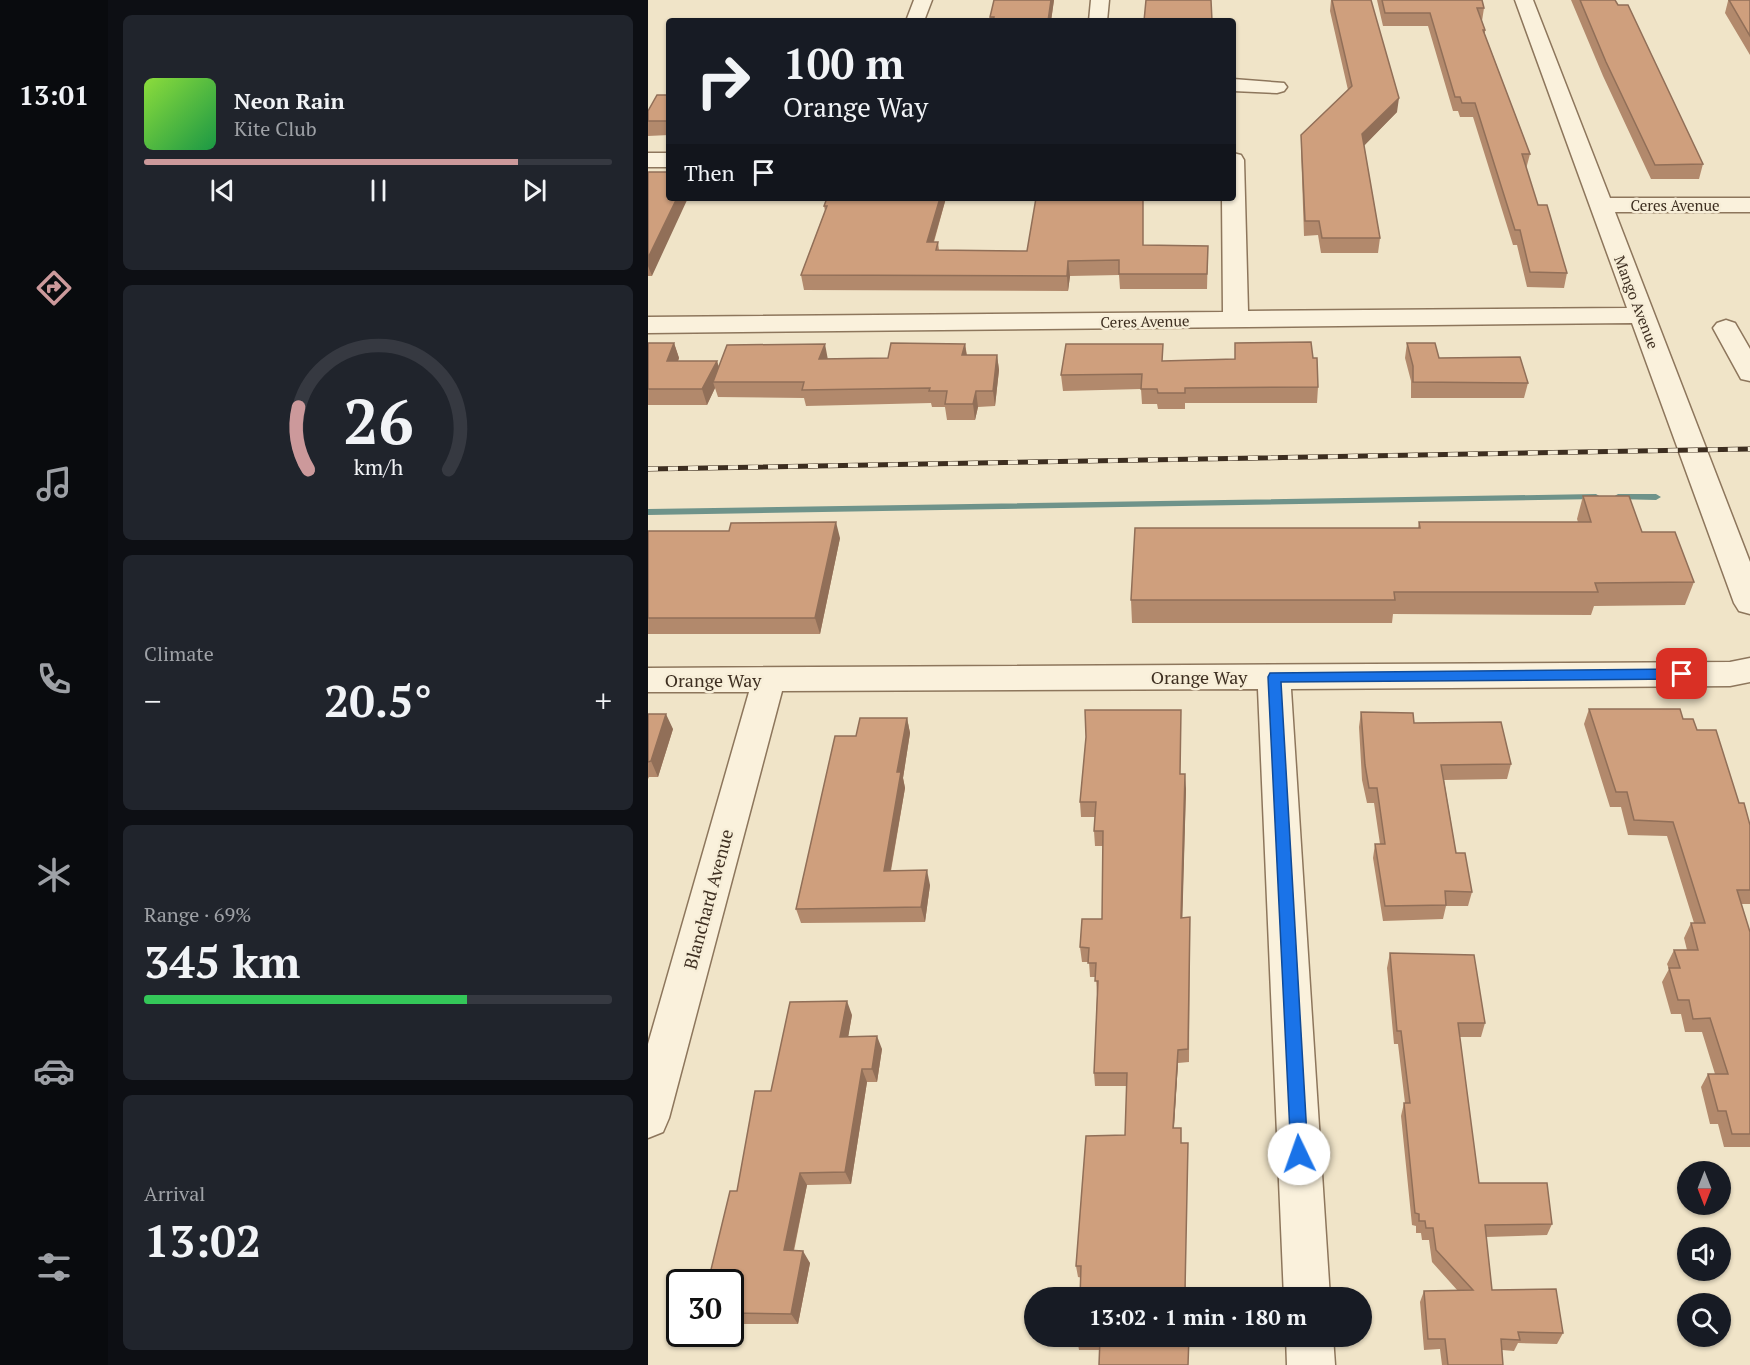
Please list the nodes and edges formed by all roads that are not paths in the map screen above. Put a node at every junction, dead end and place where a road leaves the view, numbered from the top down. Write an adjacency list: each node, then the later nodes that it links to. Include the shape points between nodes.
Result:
1 (923, 0): 4 (street)
2 (1100, 0): 5 (street)
3 (1524, 0): 12 (street, Mango Avenue)
4 (916, 18)
5 (1098, 18)
6 (1236, 85): 7 (street)
7 (1277, 87)
8 (648, 160): 9 (street)
9 (666, 160)
10 (1235, 201): 15 (street)
11 (1744, 205): 12 (street, Ceres Avenue); 13 (street)
12 (1601, 206): 14 (street, Mango Avenue)
13 (1750, 226)
14 (1642, 315): 15 (street, Ceres Avenue); 19 (street, Mango Avenue)
15 (1236, 320): 16 (street, Ceres Avenue)
16 (648, 325)
17 (1726, 327): 18 (street)
18 (1750, 373)
19 (1750, 603)
20 (1750, 670): 21 (street, Orange Way, via 1730,674)
21 (1274, 677): 23 (street, Orange Way); 25 (street)
22 (648, 680): 23 (street, Orange Way)
23 (769, 680): 24 (street, Blanchard Avenue)
24 (648, 1118)
25 (1306, 1287)
26 (1310, 1347): 27 (street)
27 (1311, 1365)

